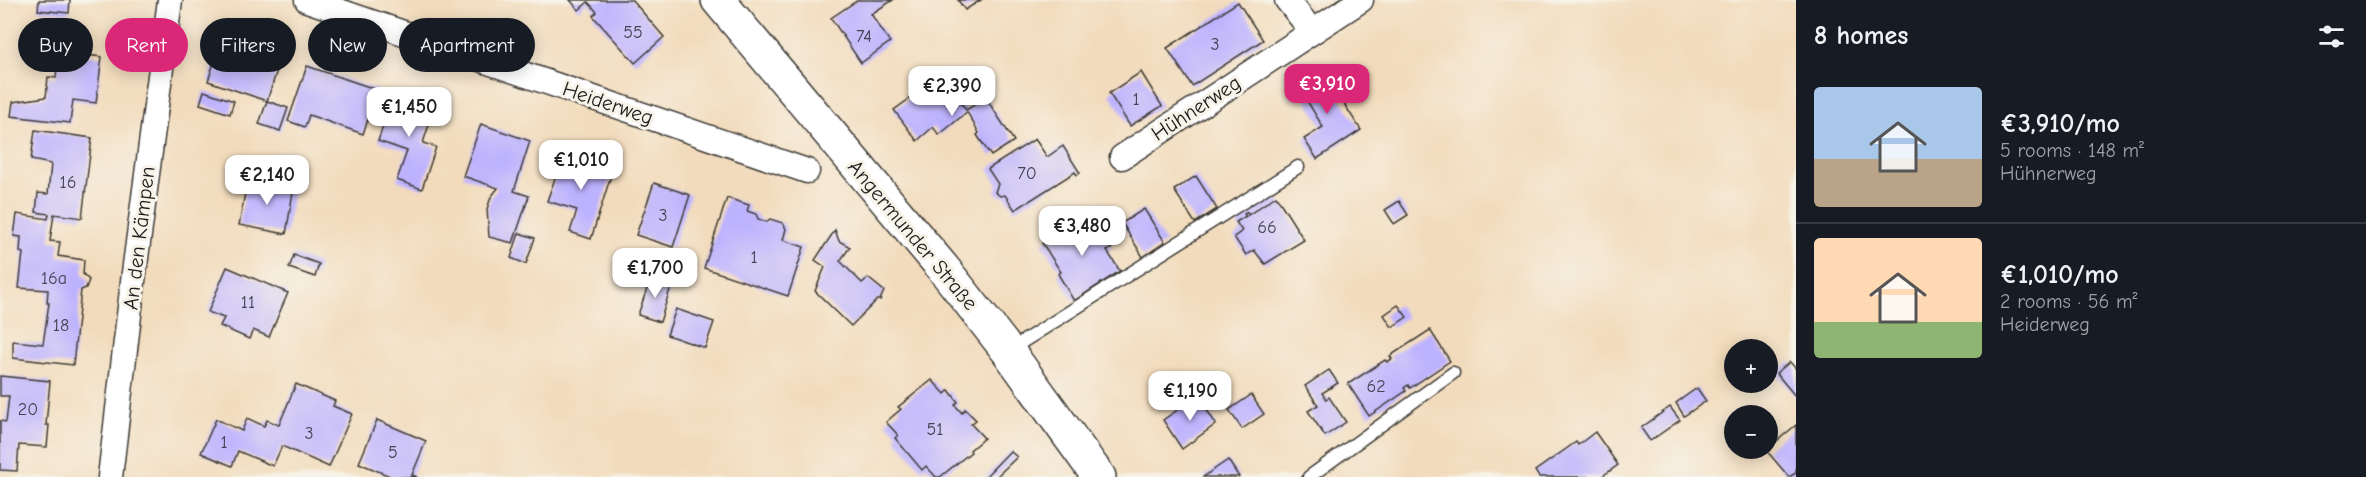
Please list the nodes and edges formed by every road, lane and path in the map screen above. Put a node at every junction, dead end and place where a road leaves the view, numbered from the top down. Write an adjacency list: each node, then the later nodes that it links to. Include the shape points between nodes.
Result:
1 (170, 0): 12 (street, An den Kämpen, via 132,285)
2 (307, 0): 9 (street, Heiderweg)
3 (718, 0): 10 (main road, Angermunder Straße, via 943,267)
4 (1287, 0): 6 (street)
5 (1361, 0): 6 (street, Hühnerweg)
6 (1312, 31): 7 (street, Hühnerweg)
7 (1122, 157)
8 (1299, 167): 10 (lane)
9 (807, 171)
10 (1008, 351): 13 (main road, Angermunder Straße)
11 (1454, 374): 14 (lane)
12 (114, 476)
13 (1099, 477)
14 (1309, 477)

